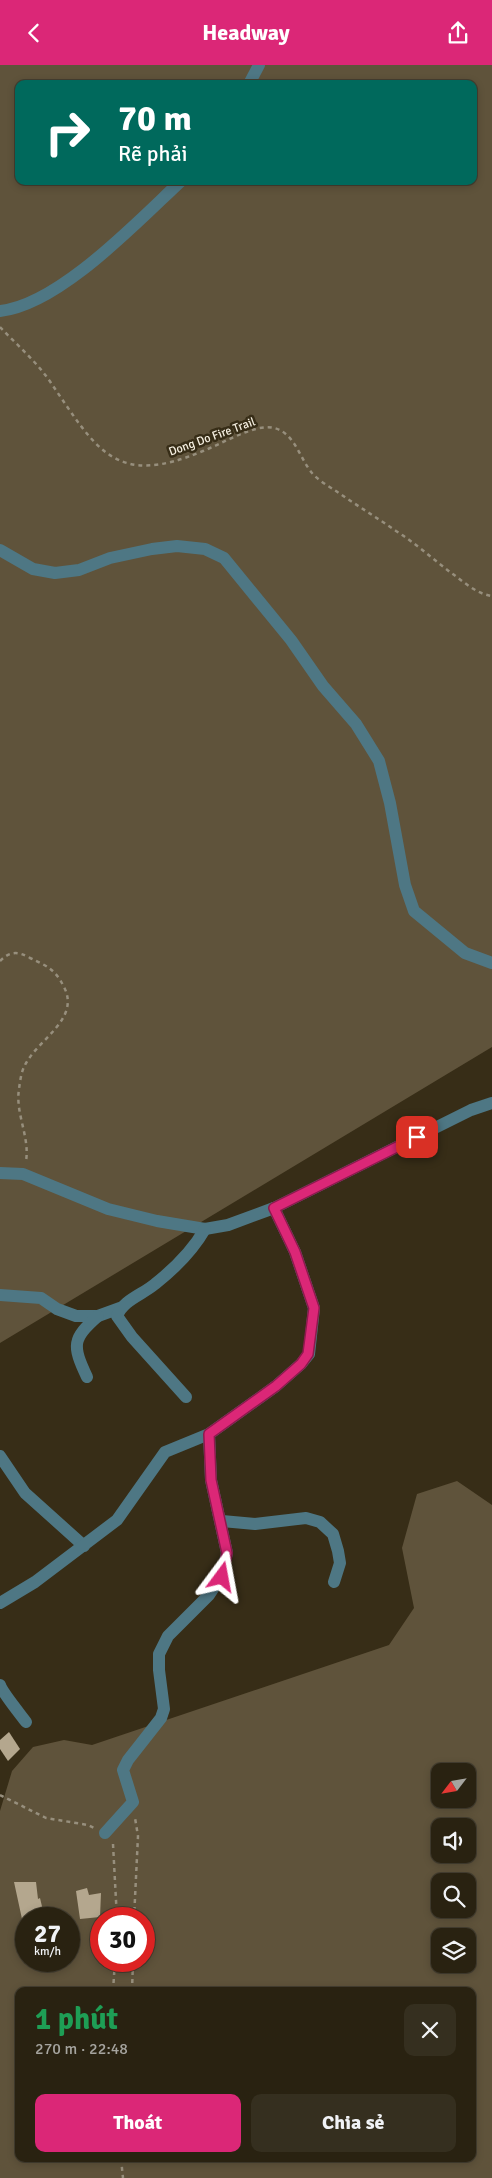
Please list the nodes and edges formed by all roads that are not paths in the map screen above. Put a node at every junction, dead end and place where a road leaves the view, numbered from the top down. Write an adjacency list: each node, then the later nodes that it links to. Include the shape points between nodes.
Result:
1 (259, 65): 2 (street)
2 (251, 80)
3 (177, 185): 4 (street, via 64,285 12,310)
4 (0, 311)
5 (0, 550): 6 (street, via 33,569 55,573 78,570 110,558 177,546 205,549 224,558 356,724 379,761 405,885 414,911 465,953)
6 (492, 963)
7 (492, 1103): 9 (street, via 471,1110)
8 (0, 1173): 10 (street, via 23,1174 108,1209)
9 (274, 1208): 10 (street, via 228,1225); 16 (street, via 295,1252 314,1308 308,1354 276,1386)
10 (205, 1229): 12 (street, via 170,1272)
11 (0, 1295): 13 (street, via 41,1298 76,1316)
12 (120, 1308): 13 (street); 15 (street, via 117,1316 122,1325)
13 (98, 1316): 14 (street, via 82,1329 76,1342)
14 (87, 1377)
15 (186, 1397)
16 (209, 1434): 18 (street, via 211,1480); 19 (street, via 165,1452 117,1520)
17 (0, 1456): 19 (street, via 25,1493)
18 (222, 1521): 20 (street, via 255,1524 306,1518 320,1522 333,1533 338,1551 340,1563); 24 (street, via 227,1553 222,1577 209,1595 168,1636 159,1654 164,1709 161,1719 123,1769 133,1802)
19 (84, 1546): 21 (street)
20 (334, 1582)
21 (0, 1603)
22 (0, 1685): 23 (street)
23 (26, 1722)
24 (105, 1833)

